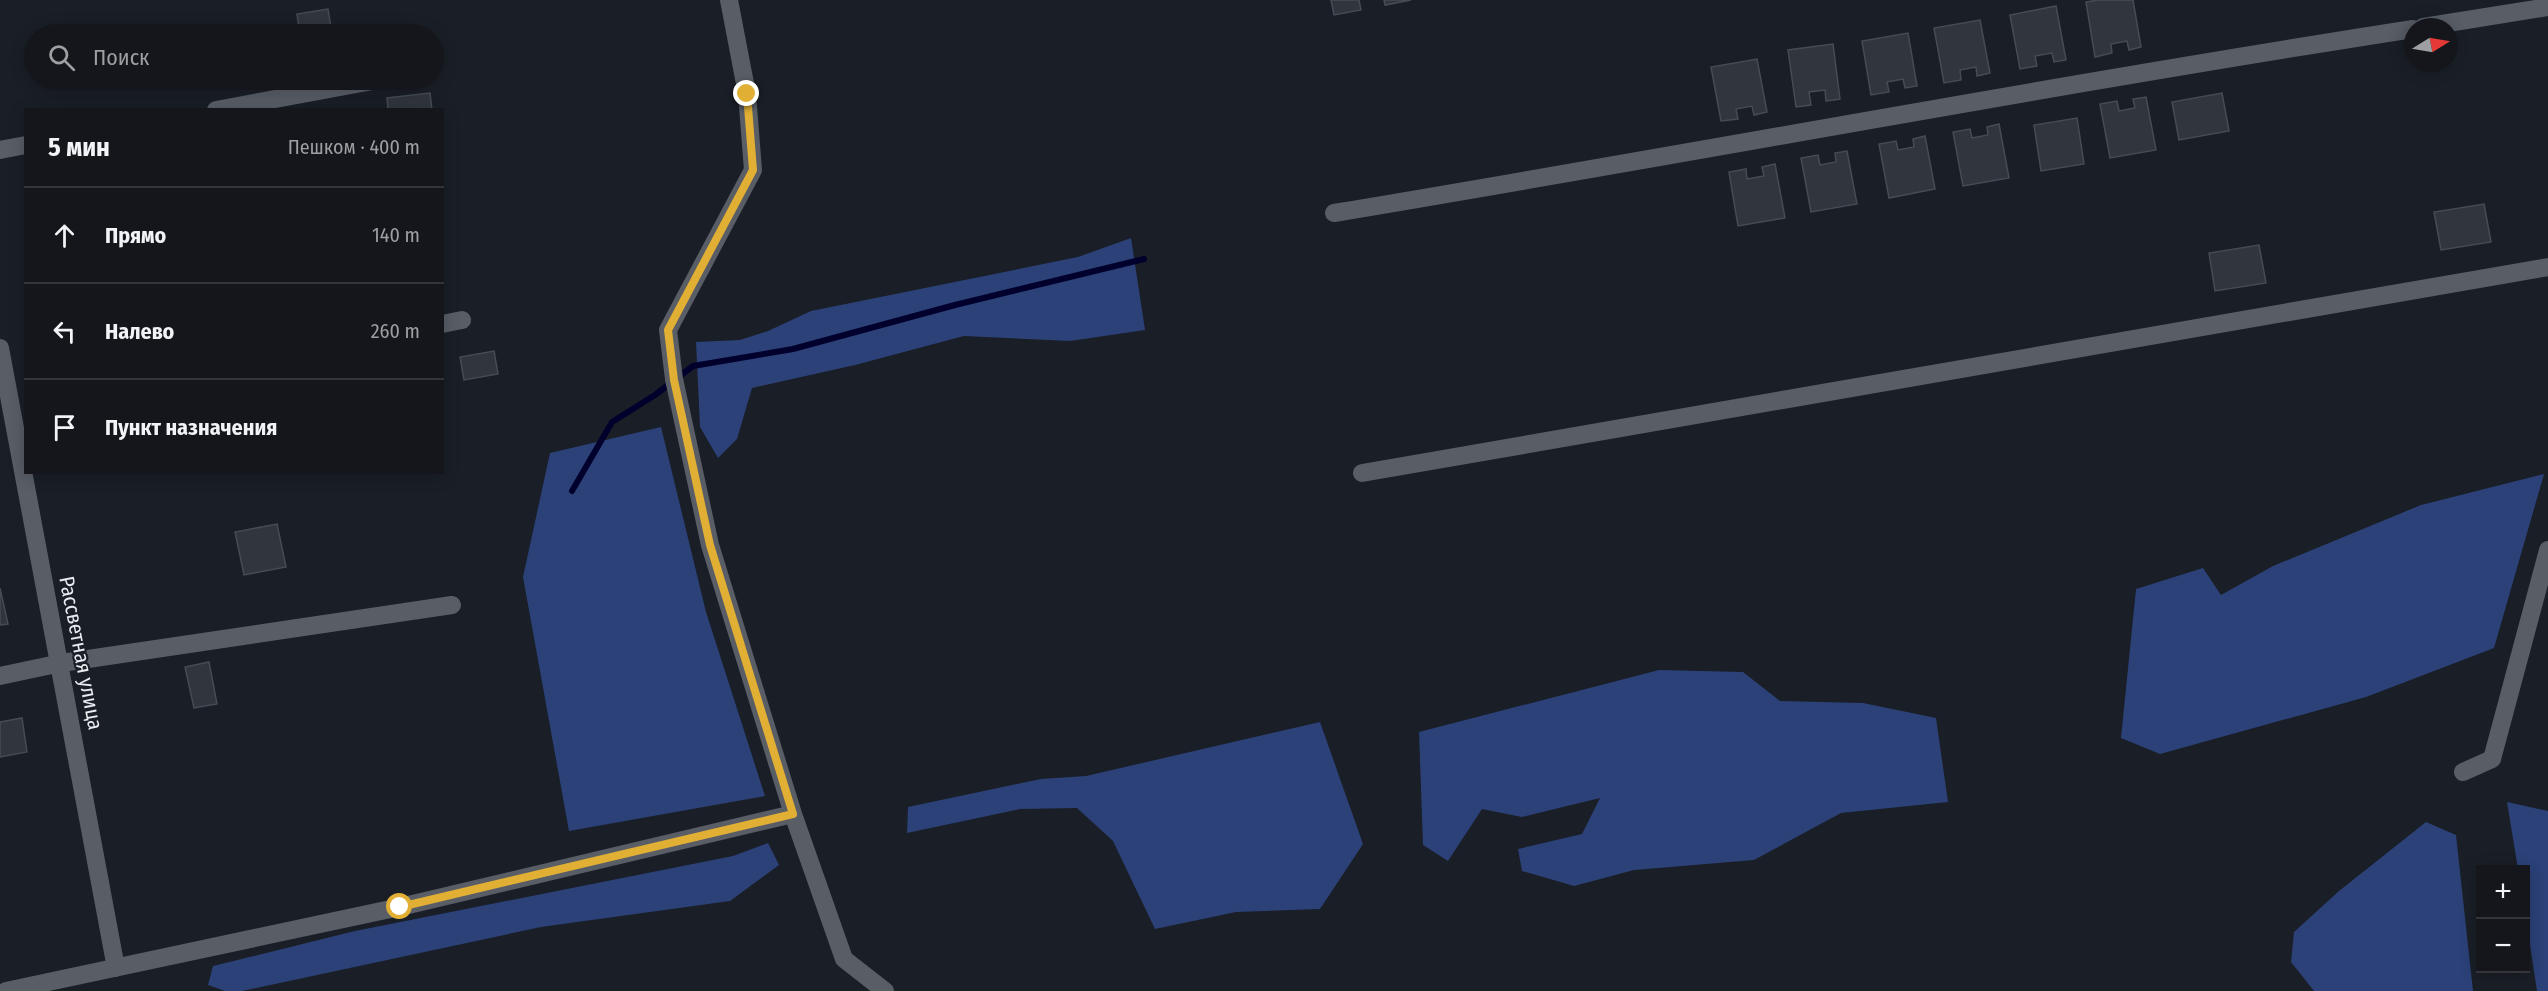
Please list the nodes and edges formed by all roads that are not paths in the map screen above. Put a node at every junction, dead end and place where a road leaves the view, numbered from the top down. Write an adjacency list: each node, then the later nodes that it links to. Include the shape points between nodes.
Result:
1 (729, 0): 23 (street, via 747,94 753,170 668,330 674,380 710,545)
2 (2548, 7): 3 (street)
3 (2458, 21)
4 (2404, 29): 9 (street, via 2160,68)
5 (324, 90): 6 (street)
6 (227, 108)
7 (24, 145): 8 (street)
8 (0, 150)
9 (1334, 213)
10 (2548, 267): 16 (street)
11 (462, 320): 12 (street)
12 (444, 324)
13 (0, 348): 14 (street, Рассветная улица)
14 (12, 409): 15 (street, Рассветная улица)
15 (24, 471)
16 (1362, 472)
17 (25, 474): 20 (street, Рассветная улица)
18 (2548, 550): 22 (street, via 2492,759)
19 (452, 605): 20 (street)
20 (61, 663): 21 (street); 24 (street, Рассветная улица)
21 (0, 675)
22 (2463, 772)
23 (793, 814): 24 (street, via 400,907); 26 (street, via 844,959)
24 (117, 968): 25 (street)
25 (6, 991)
26 (885, 991)

